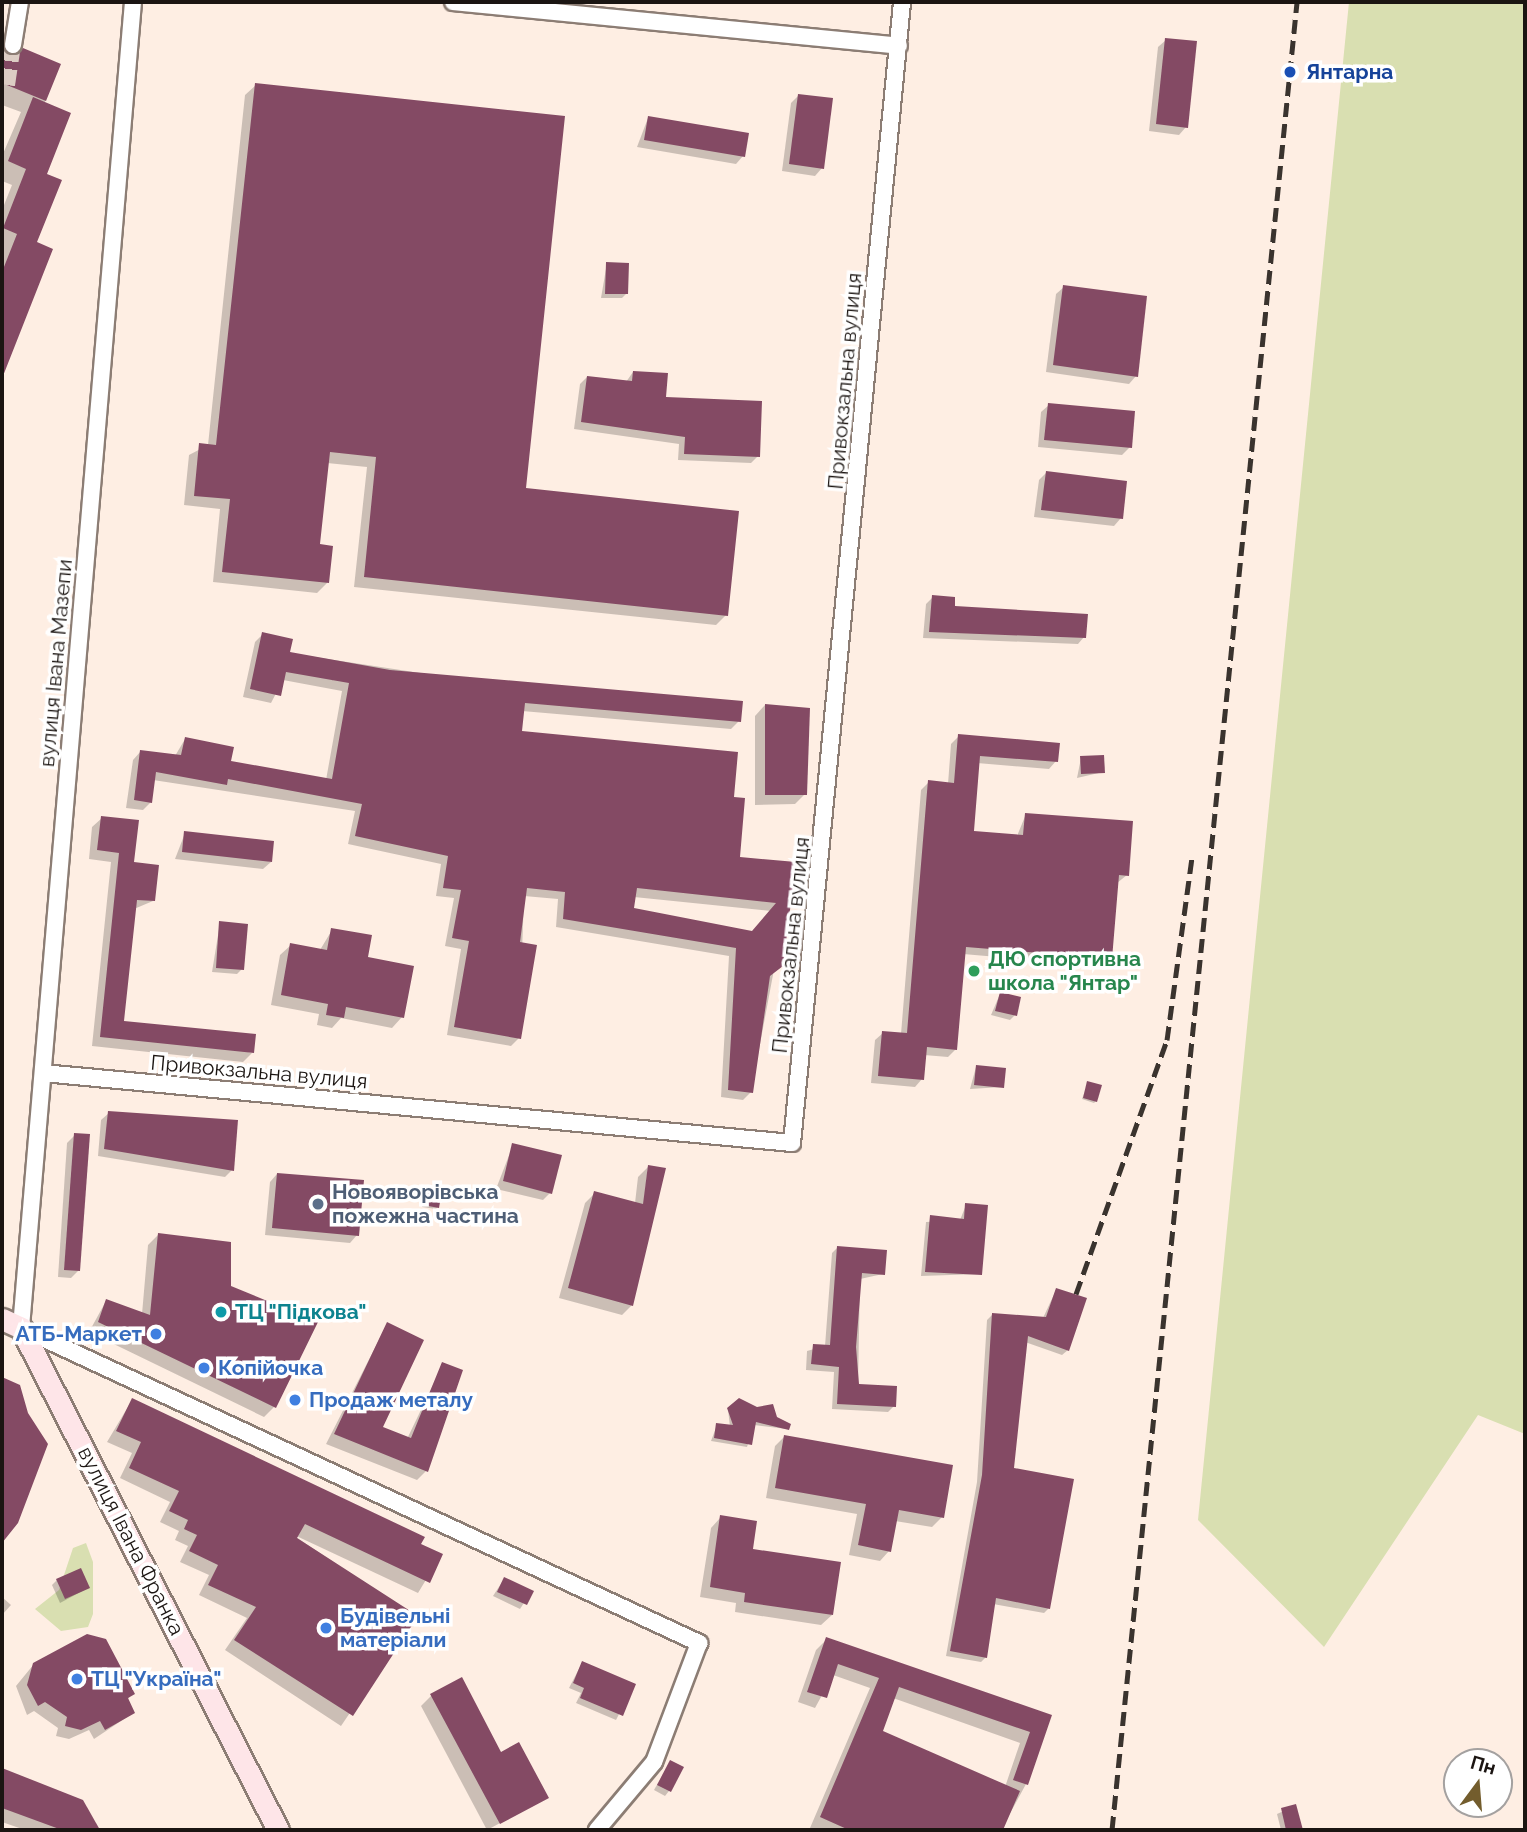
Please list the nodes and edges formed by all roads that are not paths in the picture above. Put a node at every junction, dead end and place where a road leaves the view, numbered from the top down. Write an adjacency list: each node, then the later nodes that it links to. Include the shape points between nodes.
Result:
1 (20, 2): 5 (street)
2 (133, 2): 7 (street, вулиця Івана Мазепи)
3 (453, 2): 6 (street)
4 (902, 2): 6 (street, Привокзальна вулиця)
5 (13, 45)
6 (899, 46): 7 (street, Привокзальна вулиця, via 792,1143)
7 (43, 1073): 8 (street, вулиця Івана Мазепи)
8 (11, 1324): 9 (street, вулиця Івана Франка); 10 (street, via 699,1643 654,1762)
9 (278, 1830)
10 (597, 1830)

